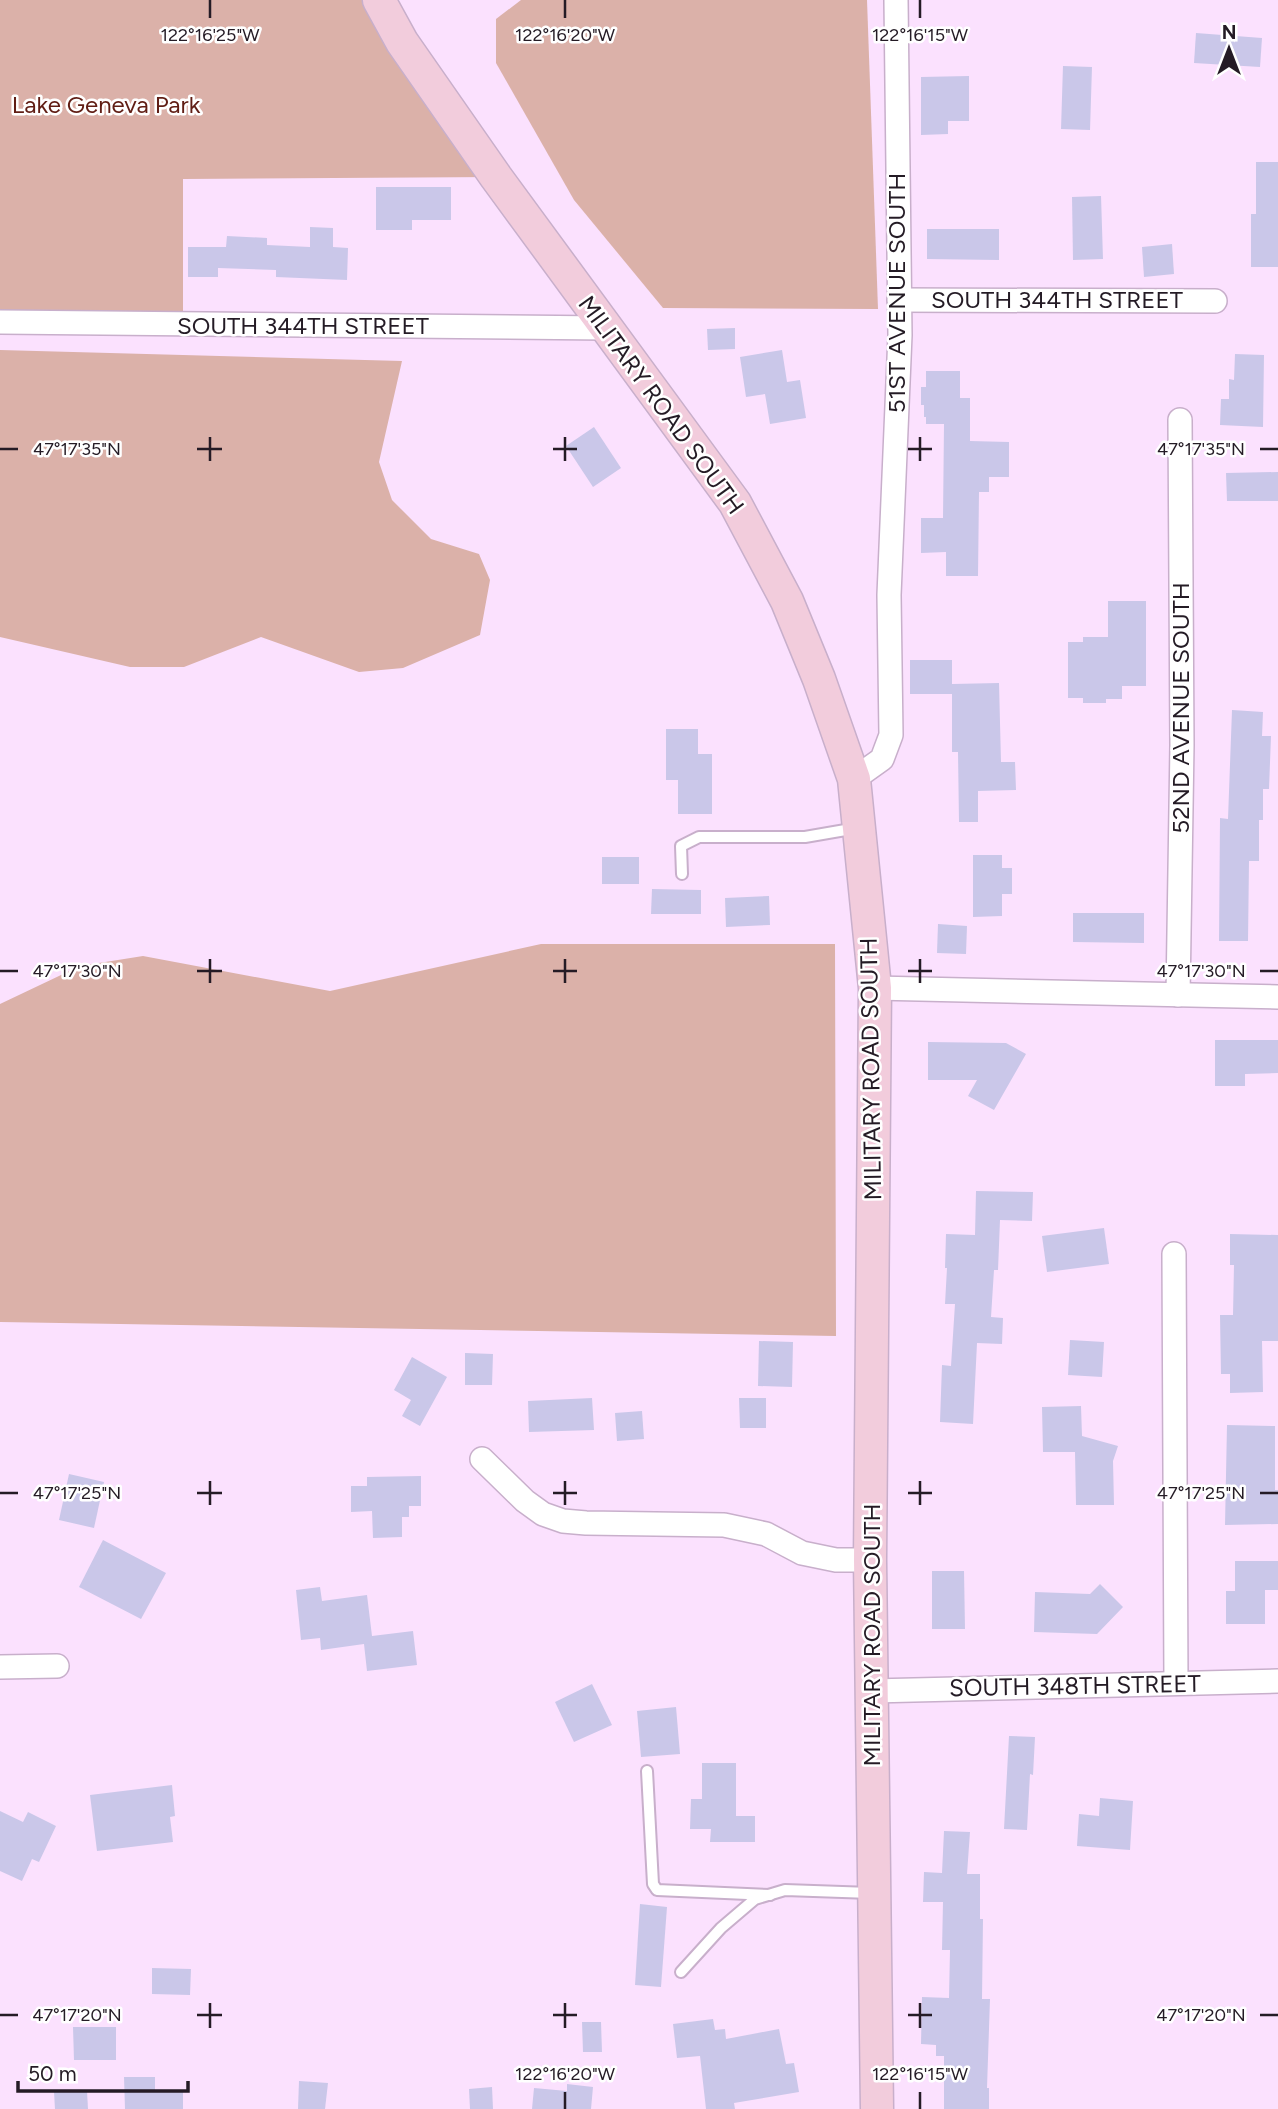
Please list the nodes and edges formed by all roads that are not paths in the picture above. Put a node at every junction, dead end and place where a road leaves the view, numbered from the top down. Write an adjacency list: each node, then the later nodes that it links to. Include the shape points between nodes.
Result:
1 (379, 0): 6 (main road, MILITARY ROAD SOUTH, via 402,42)
2 (896, 0): 3 (street, 51ST AVENUE SOUTH)
3 (899, 300): 4 (street, SOUTH 344TH STREET); 8 (street, 51ST AVENUE SOUTH, via 889,596 891,735 882,759)
4 (1216, 301)
5 (0, 322): 6 (street, SOUTH 344TH STREET)
6 (606, 328): 8 (main road, MILITARY ROAD SOUTH, via 736,503 787,601)
7 (1180, 420): 12 (street, 52ND AVENUE SOUTH)
8 (854, 779): 9 (main road, MILITARY ROAD SOUTH)
9 (859, 827): 10 (lane, via 804,837 699,837 681,846); 11 (main road, MILITARY ROAD SOUTH)
10 (682, 874)
11 (875, 988): 12 (street); 16 (main road, MILITARY ROAD SOUTH)
12 (1178, 995): 13 (street)
13 (1278, 997)
14 (1174, 1254): 20 (street)
15 (482, 1459): 16 (street, via 525,1501 563,1521 724,1525 766,1534 802,1553)
16 (870, 1560): 21 (main road, MILITARY ROAD SOUTH)
17 (57, 1666): 18 (street)
18 (0, 1667)
19 (1278, 1681): 20 (street, SOUTH 348TH STREET)
20 (1176, 1683): 21 (street, SOUTH 348TH STREET)
21 (872, 1691): 23 (main road, MILITARY ROAD SOUTH)
22 (647, 1771): 24 (lane, via 657,1890)
23 (874, 1893): 24 (lane, via 785,1890); 26 (main road, MILITARY ROAD SOUTH)
24 (770, 1895): 25 (lane, via 755,1899 721,1928)
25 (681, 1972)
26 (877, 2109)

